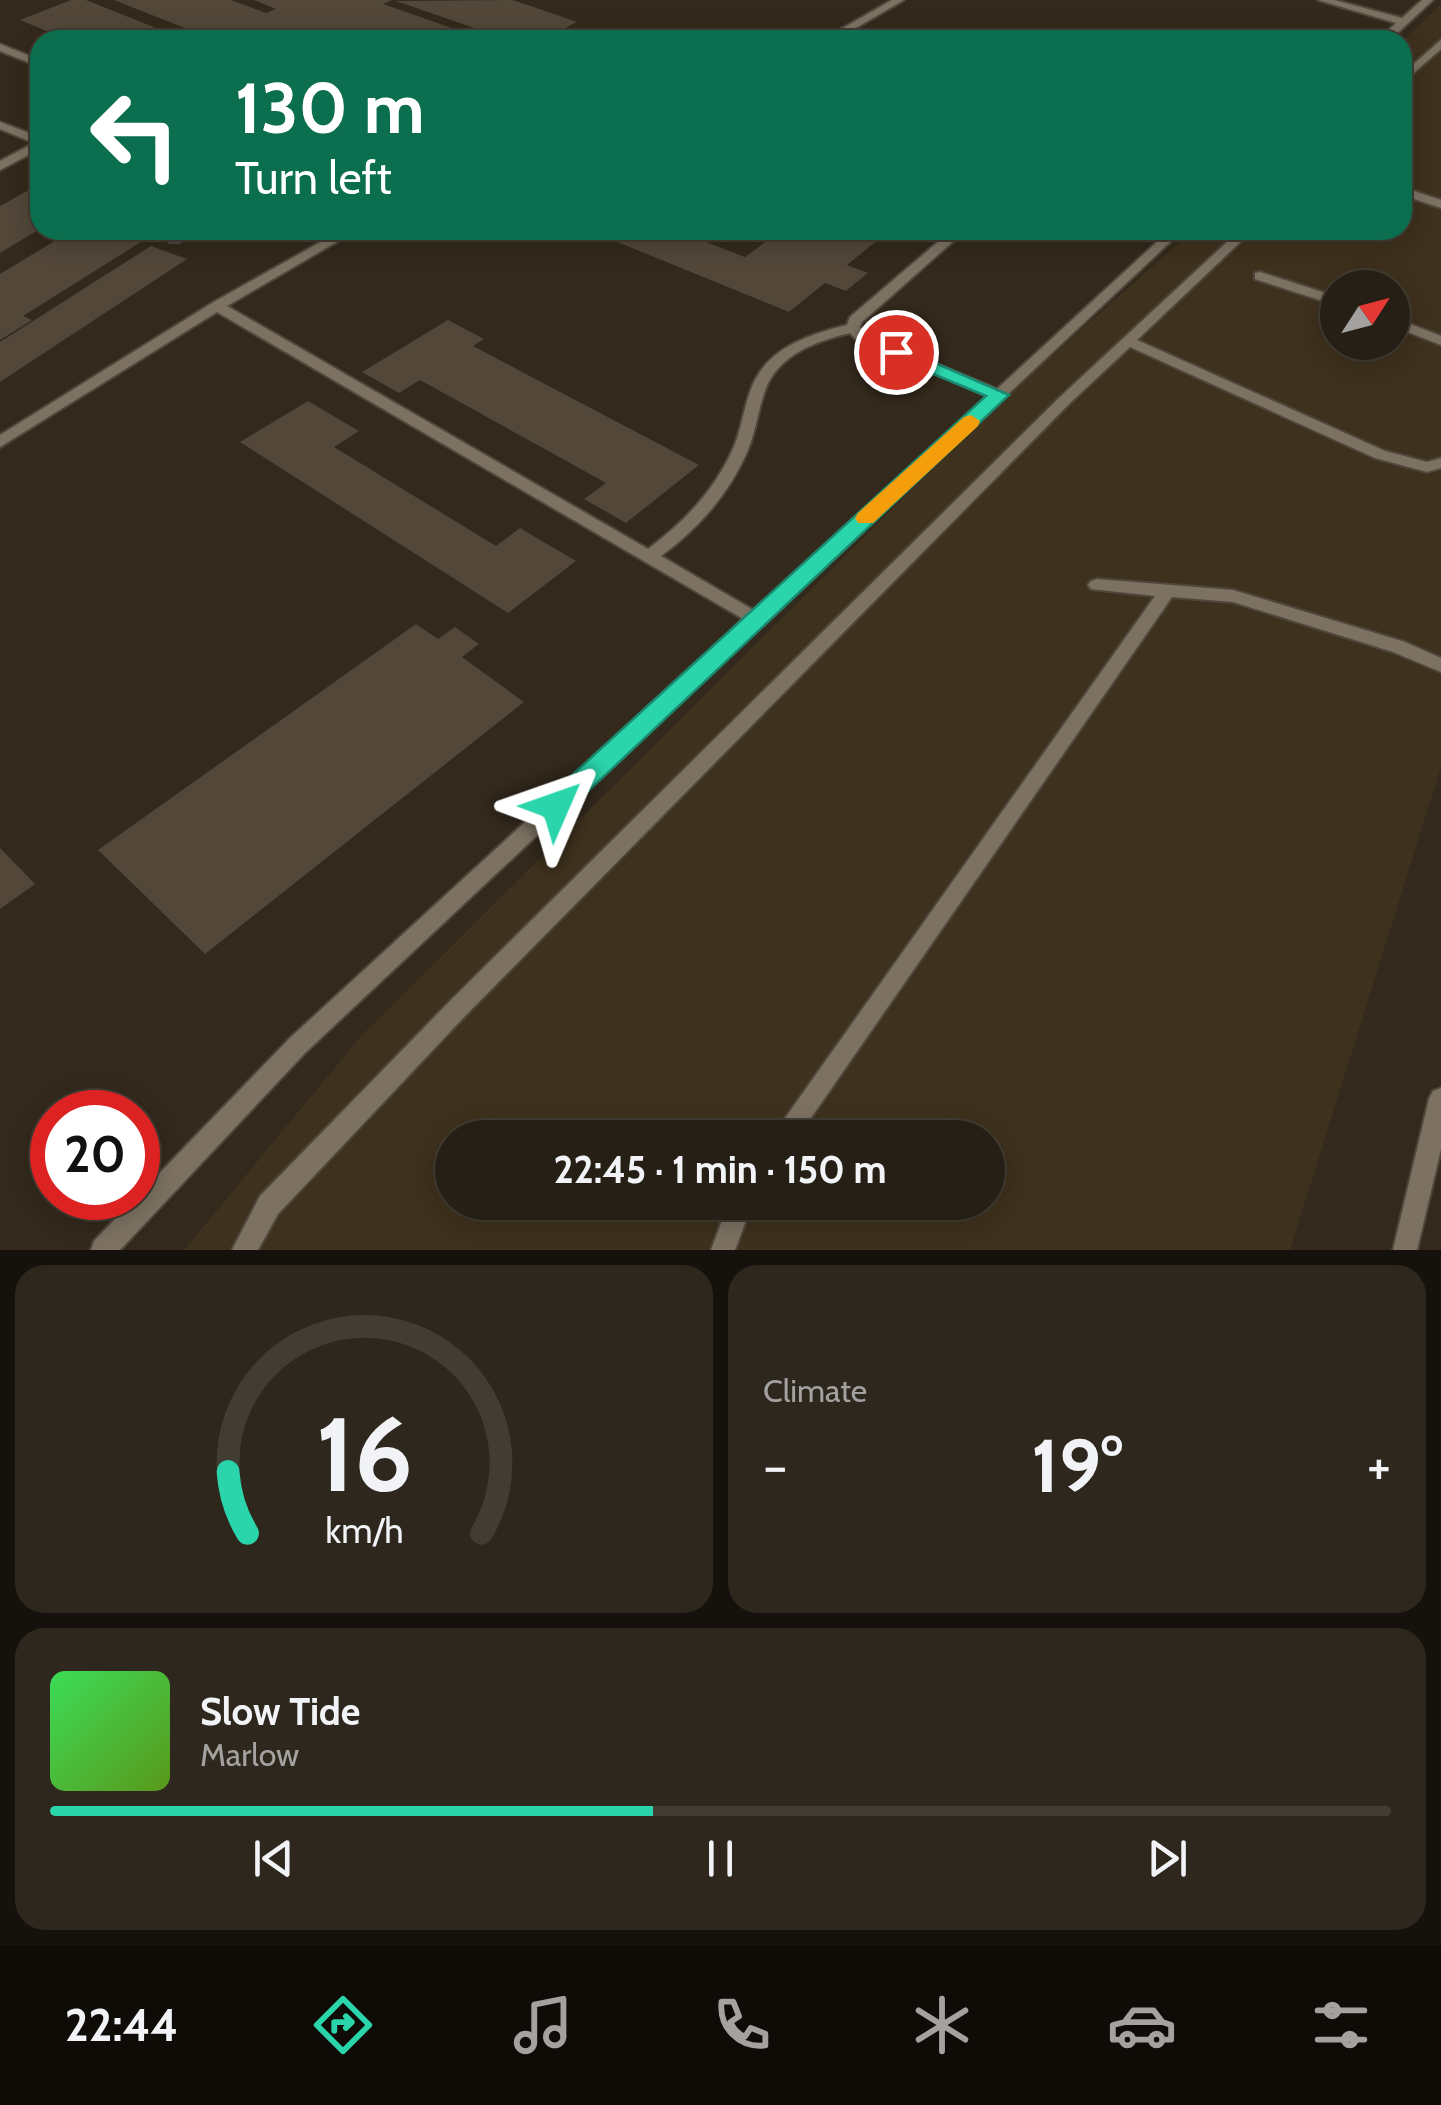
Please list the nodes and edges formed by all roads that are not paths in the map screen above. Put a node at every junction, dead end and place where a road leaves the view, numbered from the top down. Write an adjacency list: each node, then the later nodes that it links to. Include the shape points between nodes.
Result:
1 (899, 0): 5 (lane)
2 (1322, 0): 4 (lane)
3 (1428, 0): 4 (lane)
4 (1404, 22): 6 (lane)
5 (845, 30)
6 (1395, 30)
7 (0, 47): 9 (lane)
8 (1438, 48): 10 (lane)
9 (30, 60)
10 (1412, 71)
11 (0, 125): 12 (lane)
12 (30, 138)
13 (30, 149): 14 (lane)
14 (0, 166)
15 (1412, 194): 16 (lane)
16 (1441, 204)
17 (333, 240): 23 (lane)
18 (948, 240): 24 (lane, via 855,320)
19 (1164, 240): 28 (lane)
20 (1237, 240): 26 (lane)
21 (1260, 276): 22 (lane)
22 (1320, 296)
23 (217, 306): 29 (lane); 31 (lane)
24 (854, 328): 28 (lane, via 862,338); 31 (lane, via 789,350 760,382 742,448 722,486 692,526)
25 (1410, 329): 27 (lane)
26 (1130, 342): 30 (lane, via 1380,455 1427,467); 40 (lane, via 1064,400 459,1007 269,1205)
27 (1441, 342)
28 (999, 395): 34 (lane)
29 (0, 442)
30 (1441, 463)
31 (650, 557): 34 (lane)
32 (1097, 585): 33 (lane)
33 (1168, 591): 35 (lane, via 1233,596); 37 (lane)
34 (756, 619): 39 (lane, via 298,1045)
35 (1441, 665)
36 (1441, 1099): 42 (lane)
37 (796, 1120)
38 (734, 1220): 41 (lane)
39 (103, 1250)
40 (244, 1250)
41 (723, 1250)
42 (1405, 1250)

